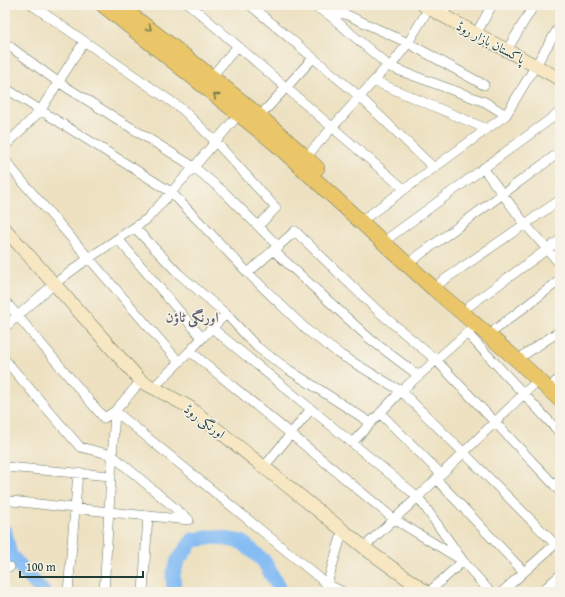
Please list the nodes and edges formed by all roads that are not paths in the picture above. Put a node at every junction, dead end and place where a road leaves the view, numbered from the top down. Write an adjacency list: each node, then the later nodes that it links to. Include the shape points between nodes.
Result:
1 (32, 5): 14 (street)
2 (103, 5): 32 (main road, one-way to 2)
3 (118, 5): 22 (main road, one-way to 22)
4 (190, 5): 17 (street)
5 (250, 5): 19 (street)
6 (312, 5): 11 (street)
7 (492, 5): 13 (street)
8 (534, 5): 18 (street)
9 (426, 7): 10 (street, پاکستان بازار روڈ); 16 (street)
10 (445, 10): 13 (street, پاکستان بازار روڈ)
11 (328, 14): 16 (street, via 345,14); 20 (street)
12 (560, 26): 21 (street)
13 (476, 34): 18 (street, پاکستان بازار روڈ)
14 (84, 42): 25 (street); 37 (street, via 182,109)
15 (5, 43): 25 (street)
16 (408, 43): 20 (street); 26 (street)
17 (238, 46): 22 (street); 28 (street)
18 (507, 50): 21 (street, پاکستان بازار روڈ)
19 (313, 58): 28 (street); 29 (street)
20 (389, 66): 24 (street); 33 (street, via 485,102)
21 (536, 66): 23 (street, پاکستان بازار روڈ); 33 (street)
22 (211, 77): 34 (main road)
23 (560, 79)
24 (374, 81): 29 (street); 36 (street)
25 (58, 82): 30 (street); 42 (street)
26 (484, 84)
27 (5, 88): 30 (street)
28 (286, 88): 34 (street); 35 (street)
29 (360, 97): 35 (street); 43 (street)
30 (40, 111): 38 (street); 46 (street)
31 (560, 112): 44 (street)
32 (239, 114): 37 (street); 72 (main road, via 276,144 433,288)
33 (506, 115): 36 (street)
34 (259, 117): 40 (main road)
35 (332, 128): 40 (street); 45 (street)
36 (487, 129): 43 (street)
37 (215, 141): 42 (street); 51 (street, via 276,208)
38 (5, 146)
39 (560, 152): 47 (street)
40 (306, 157): 49 (main road)
41 (5, 160): 59 (street)
42 (194, 167): 46 (street); 51 (street)
43 (434, 168): 45 (street)
44 (483, 168): 47 (street); 54 (street)
45 (404, 189): 49 (street)
46 (171, 192): 52 (street, via 147,219); 62 (street)
47 (503, 194): 50 (street); 60 (street)
48 (560, 200): 50 (street)
49 (368, 216): 54 (main road)
50 (525, 224): 58 (street); 64 (street)
51 (258, 226): 57 (street)
52 (135, 228): 55 (street); 68 (street, via 179,274)
53 (5, 229): 65 (street, اورنگی روڈ)
54 (390, 237): 60 (main road)
55 (118, 239): 59 (street); 75 (street)
56 (560, 240): 58 (street)
57 (276, 248): 62 (street); 79 (street, via 295,231 378,311); 81 (street, via 370,339)
58 (546, 250): 61 (street); 67 (street)
59 (89, 258): 65 (street); 80 (street)
60 (414, 259): 64 (main road)
61 (560, 264)
62 (248, 273): 86 (street, via 308,331 340,355)
63 (560, 280): 73 (street)
64 (442, 282): 67 (main road)
65 (54, 284): 69 (street); 83 (street, اورنگی روڈ)
66 (5, 301): 69 (street)
67 (469, 306): 73 (main road)
68 (226, 314): 71 (street); 93 (street, via 257,347)
69 (18, 316): 70 (street); 90 (street, via 104,418)
70 (5, 327)
71 (212, 328): 75 (street); 89 (street)
72 (471, 329): 79 (street); 82 (main road); 87 (street)
73 (496, 329): 77 (main road)
74 (560, 332): 77 (street)
75 (202, 338): 76 (street)
76 (190, 351): 80 (street); 95 (street)
77 (525, 354): 84 (main road)
78 (5, 360): 98 (street, via 80,448)
79 (436, 360): 81 (street); 92 (street)
80 (179, 362): 85 (street)
81 (419, 376): 86 (street)
82 (538, 380): 87 (street); 88 (main road)
83 (141, 381): 85 (street, اورنگی روڈ); 90 (street)
84 (558, 382)
85 (153, 388): 100 (street, اورنگی روڈ, via 189,407)
86 (401, 392): 91 (street); 97 (street)
87 (524, 394): 92 (street); 94 (street)
88 (560, 400)
89 (311, 409): 95 (street); 96 (street)
90 (114, 411): 98 (street); 117 (street)
91 (380, 414): 93 (street); 103 (street)
92 (494, 422): 97 (street); 104 (street)
93 (371, 423): 96 (street)
94 (560, 433)
95 (291, 434): 100 (street); 110 (street)
96 (352, 443): 105 (street)
97 (463, 452): 103 (street); 112 (street)
98 (112, 455): 102 (street); 109 (street, via 189,520)
99 (6, 467): 101 (street)
100 (264, 467): 111 (street, اورنگی روڈ)
101 (78, 473): 102 (street); 107 (street)
102 (111, 476): 108 (street)
103 (438, 477): 105 (street); 115 (street)
104 (560, 491)
105 (418, 497): 110 (street); 114 (street)
106 (12, 501): 107 (street)
107 (75, 508): 108 (street); 118 (street)
108 (109, 512): 109 (street); 119 (street)
109 (148, 516): 120 (street)
110 (394, 519): 113 (street); 114 (street)
111 (343, 530): 113 (street, اورنگی روڈ); 117 (street)
112 (557, 542): 115 (street)
113 (364, 547): 122 (street, اورنگی روڈ)
114 (463, 561): 122 (street); 123 (street)
115 (524, 572): 124 (street)
116 (560, 575): 125 (street)
117 (326, 588): 121 (street)
118 (68, 592)
119 (104, 592)
120 (143, 592)
121 (343, 592)
122 (428, 592)
123 (490, 592)
124 (502, 592)
125 (541, 592)

